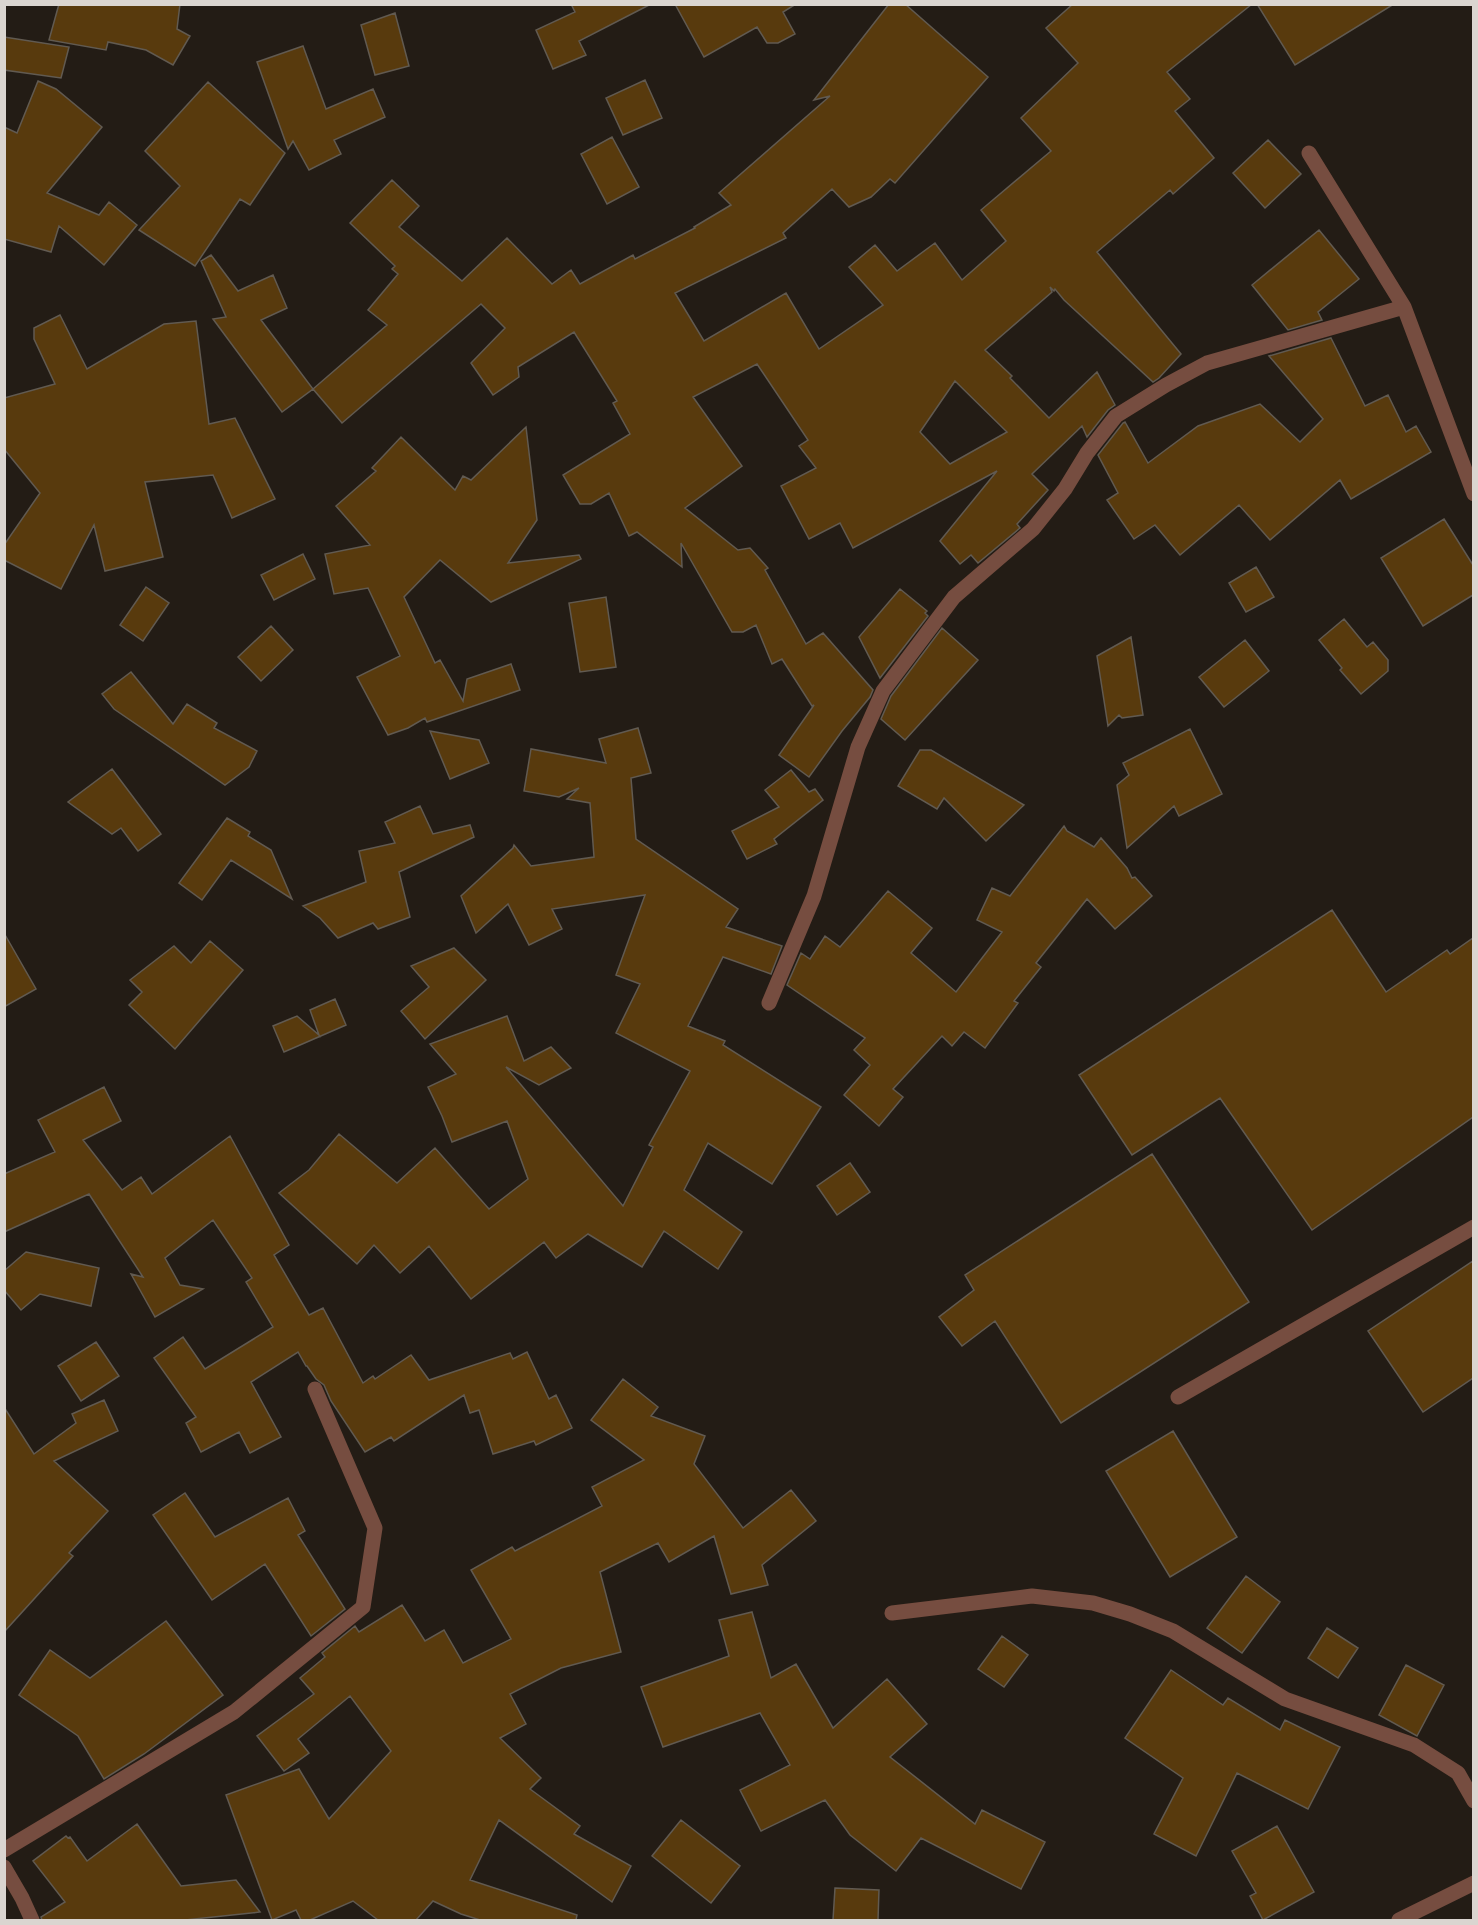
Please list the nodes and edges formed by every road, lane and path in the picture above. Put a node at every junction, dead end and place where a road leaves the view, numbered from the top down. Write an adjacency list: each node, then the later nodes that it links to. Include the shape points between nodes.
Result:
1 (1309, 153): 2 (street)
2 (1404, 307): 3 (street); 4 (street, via 1207,363 1116,416 1033,529 954,597 883,692 858,747 814,896)
3 (1473, 494)
4 (769, 1003)
5 (1473, 1227): 7 (street)
6 (315, 1389): 10 (street, via 375,1528 363,1607 234,1712)
7 (1178, 1397)
8 (892, 1613): 9 (street, via 1032,1596 1093,1603 1130,1614 1173,1630 1285,1699 1414,1745 1458,1773)
9 (1473, 1801)
10 (4, 1850)
11 (4, 1867): 13 (street)
12 (1473, 1883): 14 (street)
13 (32, 1920)
14 (1399, 1920)

